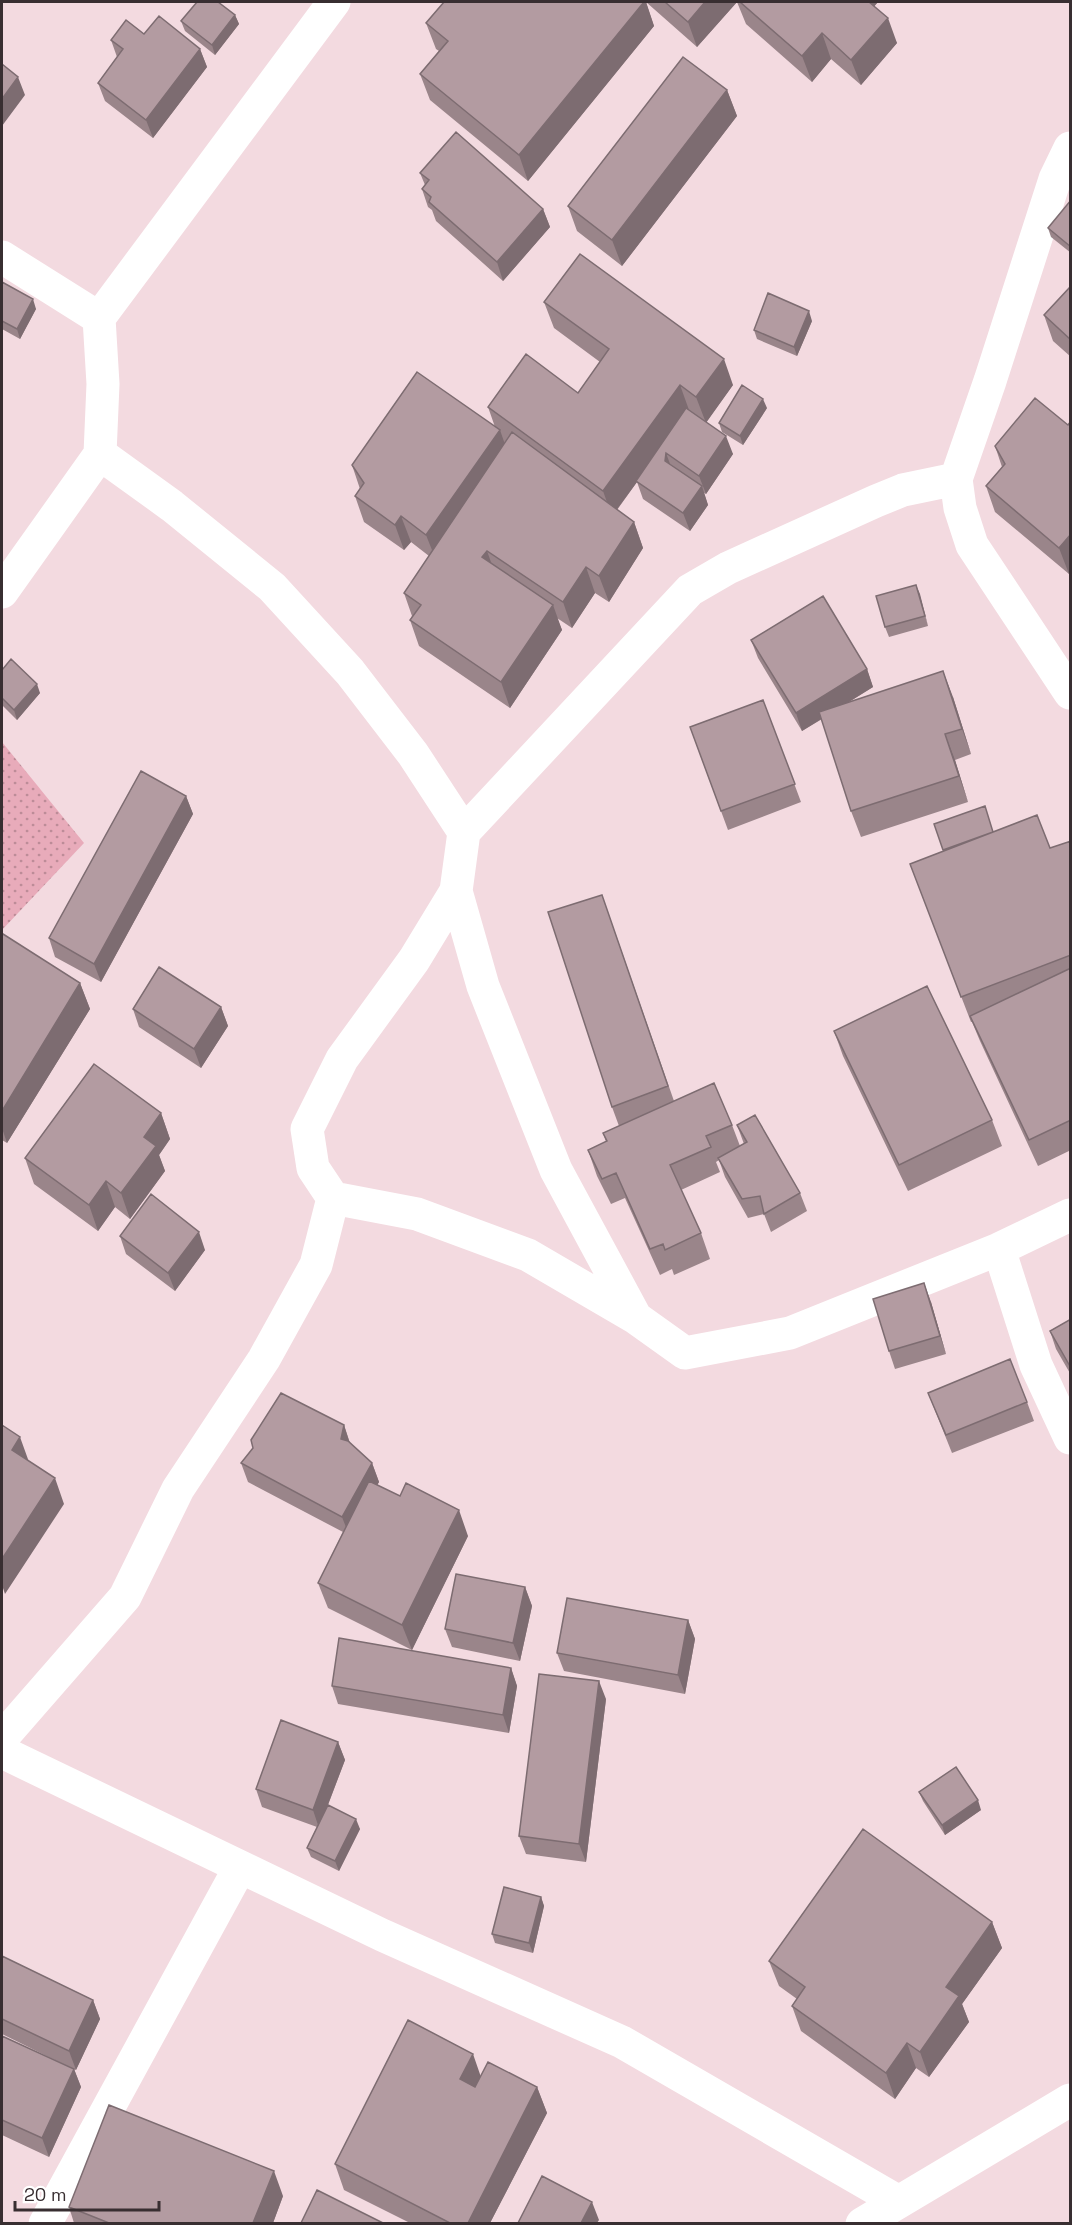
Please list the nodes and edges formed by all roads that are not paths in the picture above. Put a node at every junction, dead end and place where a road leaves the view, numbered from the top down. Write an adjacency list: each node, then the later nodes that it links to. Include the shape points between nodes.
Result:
1 (334, 2): 4 (street)
2 (1071, 148): 6 (street, via 1055,179)
3 (2, 257): 4 (street)
4 (99, 318): 5 (street, via 103,384)
5 (100, 454): 7 (street); 9 (street, via 272,587 357,681 413,754)
6 (957, 479): 8 (street, via 960,508 972,545); 9 (street, via 903,490 876,501 728,568 690,590)
7 (2, 592)
8 (1071, 693)
9 (464, 832): 10 (street)
10 (456, 891): 11 (street, via 414,960 342,1059 307,1129 313,1168); 14 (street, via 483,986 556,1170)
11 (333, 1198): 14 (street, via 417,1214 528,1255); 16 (street, via 316,1265 264,1359 178,1489 125,1597)
12 (1071, 1215): 13 (street)
13 (999, 1249): 14 (street, via 790,1333 766,1338 685,1353); 15 (street, via 1036,1365)
14 (636, 1318)
15 (1071, 1438)
16 (2, 1738)
17 (2, 1752): 18 (street)
18 (240, 1867): 20 (street, via 622,2042); 21 (street)
19 (1071, 2100): 20 (street)
20 (899, 2202): 22 (street)
21 (45, 2223)
22 (862, 2223)

